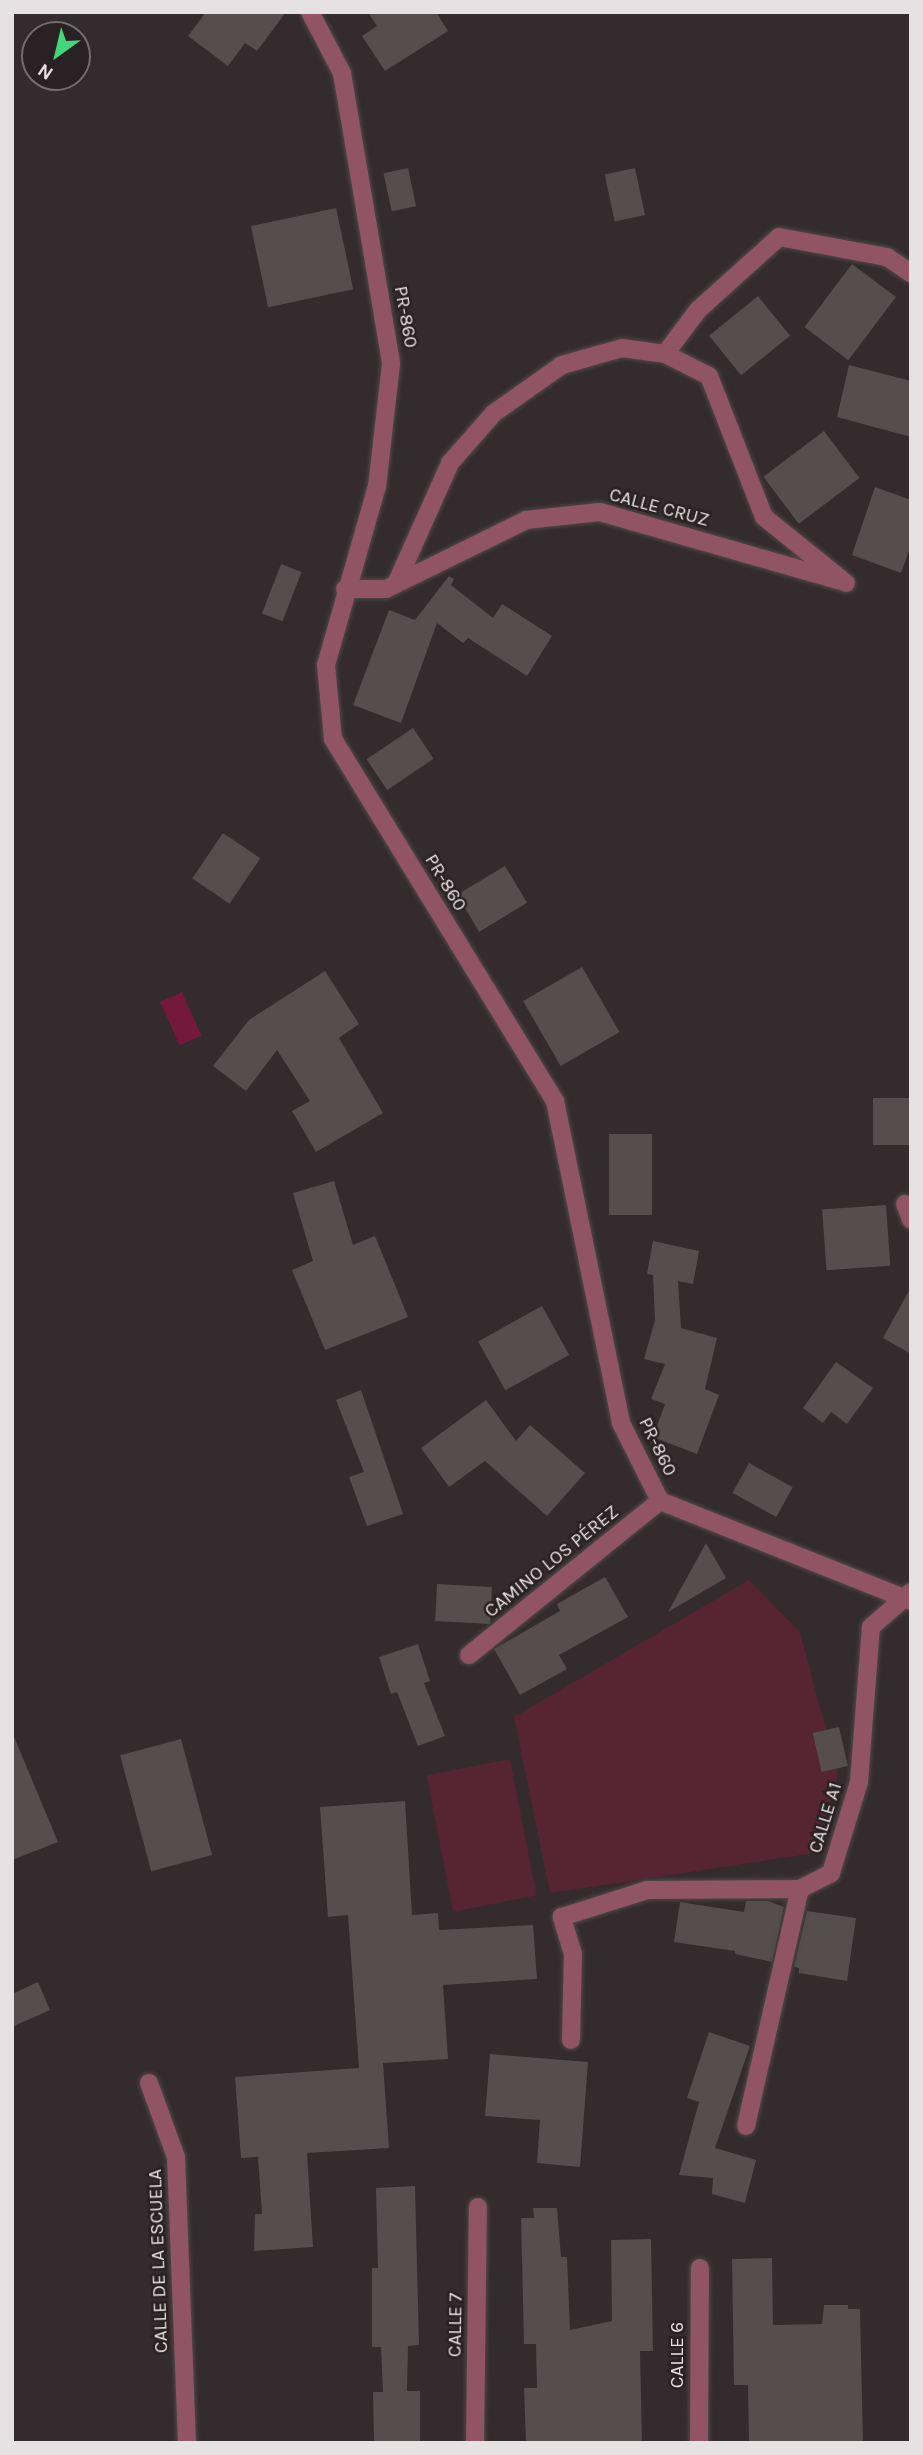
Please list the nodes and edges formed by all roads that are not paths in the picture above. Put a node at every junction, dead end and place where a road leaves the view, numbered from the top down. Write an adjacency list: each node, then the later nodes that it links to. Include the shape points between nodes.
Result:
1 (310, 12): 5 (street, PR-860 / PR-860, via 342,73 391,363 377,486)
2 (911, 273): 3 (street, via 887,257 779,237 698,310)
3 (665, 354): 4 (street, via 622,348 562,365 494,413 450,463); 4 (street, CALLE CRUZ, via 709,376 764,517 846,583 600,512 526,520)
4 (396, 584): 5 (street, CALLE CRUZ, via 386,589)
5 (345, 589): 6 (street, PR-860 / PR-860, via 326,665 333,739 555,1101 621,1423)
6 (660, 1500): 7 (street, PR-860 / PR-860); 8 (street, CAMINO LOS PÉREZ)
7 (909, 1597): 9 (street, CALLE A1, via 871,1627 859,1782 831,1873)
8 (469, 1655)
9 (800, 1889): 10 (street, CALLE A1, via 647,1890 562,1917 573,1954); 12 (street)
10 (571, 2040)
11 (149, 2083): 15 (street, CALLE DE LA ESCUELA, via 176,2157)
12 (746, 2126)
13 (478, 2207): 16 (street, CALLE 7)
14 (700, 2268): 17 (street, CALLE 6)
15 (187, 2443)
16 (475, 2443)
17 (699, 2443)

